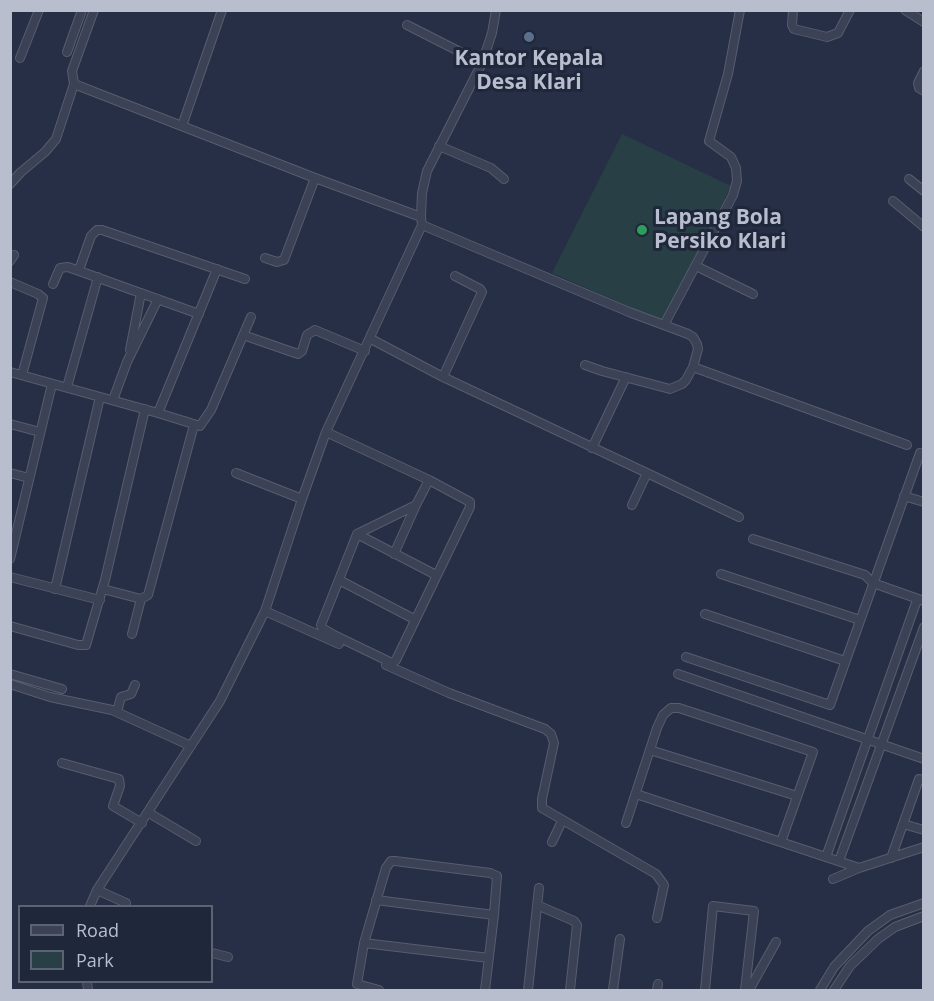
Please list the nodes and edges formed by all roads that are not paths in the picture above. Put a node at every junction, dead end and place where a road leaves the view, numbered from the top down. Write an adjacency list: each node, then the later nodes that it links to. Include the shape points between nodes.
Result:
1 (39, 10): 13 (street)
2 (82, 10): 12 (street)
3 (94, 10): 16 (street, via 72,71)
4 (222, 10): 18 (street)
5 (496, 10): 14 (street)
6 (740, 10): 29 (street, via 710,141 731,157 737,182)
7 (793, 10): 8 (street, via 794,29 827,37 838,33)
8 (850, 10)
9 (905, 10): 10 (street)
10 (924, 22)
11 (407, 25): 14 (street)
12 (67, 52)
13 (20, 58)
14 (482, 63): 19 (street)
15 (924, 71): 17 (street, via 918,80)
16 (74, 84): 18 (street); 23 (street, via 56,139)
17 (924, 91)
18 (182, 126): 20 (street)
19 (439, 146): 21 (street, via 489,167); 26 (street, via 422,193)
20 (315, 178): 26 (street); 28 (street, via 284,260)
21 (504, 179)
22 (909, 179): 24 (street)
23 (10, 184)
24 (924, 191)
25 (893, 201): 27 (street)
26 (422, 221): 42 (street); 44 (street)
27 (924, 227)
28 (265, 258)
29 (696, 266): 38 (street); 42 (street)
30 (217, 269): 31 (street, via 97,230 91,236); 34 (street); 40 (street)
31 (79, 270): 33 (street); 36 (street, via 60,268)
32 (455, 276): 51 (street, via 482,292)
33 (98, 277): 37 (street); 54 (street)
34 (245, 279)
35 (10, 282): 50 (street, via 43,298)
36 (53, 284)
37 (141, 293): 39 (street); 46 (street)
38 (753, 294)
39 (158, 299): 40 (street); 46 (street)
40 (199, 314): 58 (street)
41 (251, 318): 43 (street)
42 (664, 325): 48 (street, via 695,340 698,349)
43 (243, 335): 45 (street, via 298,354 307,335 315,330); 60 (street, via 205,422)
44 (371, 339): 45 (street); 51 (street)
45 (365, 351): 62 (street)
46 (127, 362): 56 (street)
47 (585, 365): 52 (street)
48 (693, 367): 52 (street, via 682,384 670,389); 63 (street)
49 (10, 372): 50 (street)
50 (22, 375): 53 (street)
51 (443, 377): 64 (street)
52 (626, 377): 64 (street)
53 (52, 384): 54 (street); 61 (street)
54 (67, 387): 55 (street)
55 (100, 397): 56 (street); 86 (street)
56 (113, 400): 57 (street)
57 (145, 409): 58 (street); 87 (street)
58 (158, 412): 60 (street)
59 (10, 424): 61 (street)
60 (194, 425): 88 (street, via 148,595)
61 (40, 432): 69 (street)
62 (326, 432): 70 (street); 72 (street)
63 (907, 445)
64 (591, 448): 68 (street)
65 (924, 454): 71 (street, via 920,453)
66 (236, 472): 72 (street)
67 (10, 473): 69 (street)
68 (647, 473): 75 (street); 76 (street)
69 (29, 478): 80 (street)
70 (429, 480): 74 (street); 82 (street, via 468,499 471,505)
71 (904, 496): 73 (street); 85 (street)
72 (302, 499): 91 (street)
73 (924, 502)
74 (416, 505): 77 (street); 79 (street)
75 (632, 505)
76 (739, 517)
77 (357, 534): 79 (street); 84 (street)
78 (753, 539): 85 (street, via 865,575)
79 (394, 554): 82 (street)
80 (10, 559)
81 (722, 574): 94 (street)
82 (436, 575): 93 (street)
83 (10, 577): 86 (street)
84 (339, 580): 93 (street); 100 (street, via 322,628)
85 (873, 583): 90 (street); 94 (street)
86 (55, 589): 89 (street)
87 (103, 589): 88 (street); 89 (street)
88 (141, 599): 97 (street)
89 (99, 600): 95 (street, via 90,636 83,646)
90 (920, 600): 107 (street)
91 (265, 611): 100 (street); 109 (street, via 220,701)
92 (705, 614): 99 (street)
93 (414, 619): 100 (street)
94 (860, 620): 99 (street)
95 (10, 626)
96 (924, 627): 108 (street)
97 (132, 634)
98 (686, 657): 99 (street, via 830,705)
99 (845, 662)
100 (391, 665): 117 (street, via 551,734 554,743 541,804 546,812)
101 (10, 674): 105 (street)
102 (678, 674): 107 (street)
103 (10, 684): 106 (street)
104 (135, 685): 106 (street, via 131,694 121,697)
105 (62, 689)
106 (117, 712): 109 (street)
107 (868, 739): 108 (street); 126 (street)
108 (881, 744): 111 (street); 128 (street)
109 (191, 746): 116 (street)
110 (650, 750): 114 (street); 115 (street); 115 (street, via 663,715 671,708 679,708 813,752)
111 (924, 759)
112 (62, 763): 118 (street, via 119,779 113,806)
113 (924, 780): 120 (street, via 919,779)
114 (636, 794): 119 (street); 124 (street)
115 (797, 796): 124 (street)
116 (149, 813): 118 (street); 122 (street)
117 (562, 821): 123 (street); 140 (street, via 656,874 664,885)
118 (142, 822): 132 (street)
119 (626, 824)
120 (903, 824): 121 (street); 127 (street)
121 (924, 830)
122 (196, 841)
123 (552, 842)
124 (781, 842): 126 (street)
125 (924, 847): 127 (street)
126 (826, 857): 128 (street)
127 (891, 858): 129 (street)
128 (839, 861): 129 (street)
129 (859, 868): 130 (street)
130 (833, 879)
131 (539, 888): 137 (street)
132 (97, 890): 134 (street); 136 (street)
133 (376, 900): 138 (street); 138 (street, via 387,864 400,861 495,874 498,883); 143 (street)
134 (126, 903)
135 (924, 903): 154 (street, via 890,915 868,931 834,967)
136 (90, 905)
137 (537, 905): 149 (street); 150 (street, via 577,925)
138 (494, 915): 146 (street)
139 (924, 916): 155 (street, via 895,927 878,939 850,966)
140 (657, 918)
141 (620, 939): 151 (street)
142 (776, 942): 153 (street)
143 (364, 943): 146 (street); 147 (street, via 357,984)
144 (213, 953): 145 (street)
145 (228, 957)
146 (489, 958): 148 (street)
147 (380, 990)
148 (485, 990)
149 (528, 990)
150 (570, 990)
151 (613, 990)
152 (705, 990): 153 (street, via 713,906 754,911)
153 (747, 990)
154 (820, 990)
155 (834, 990)

